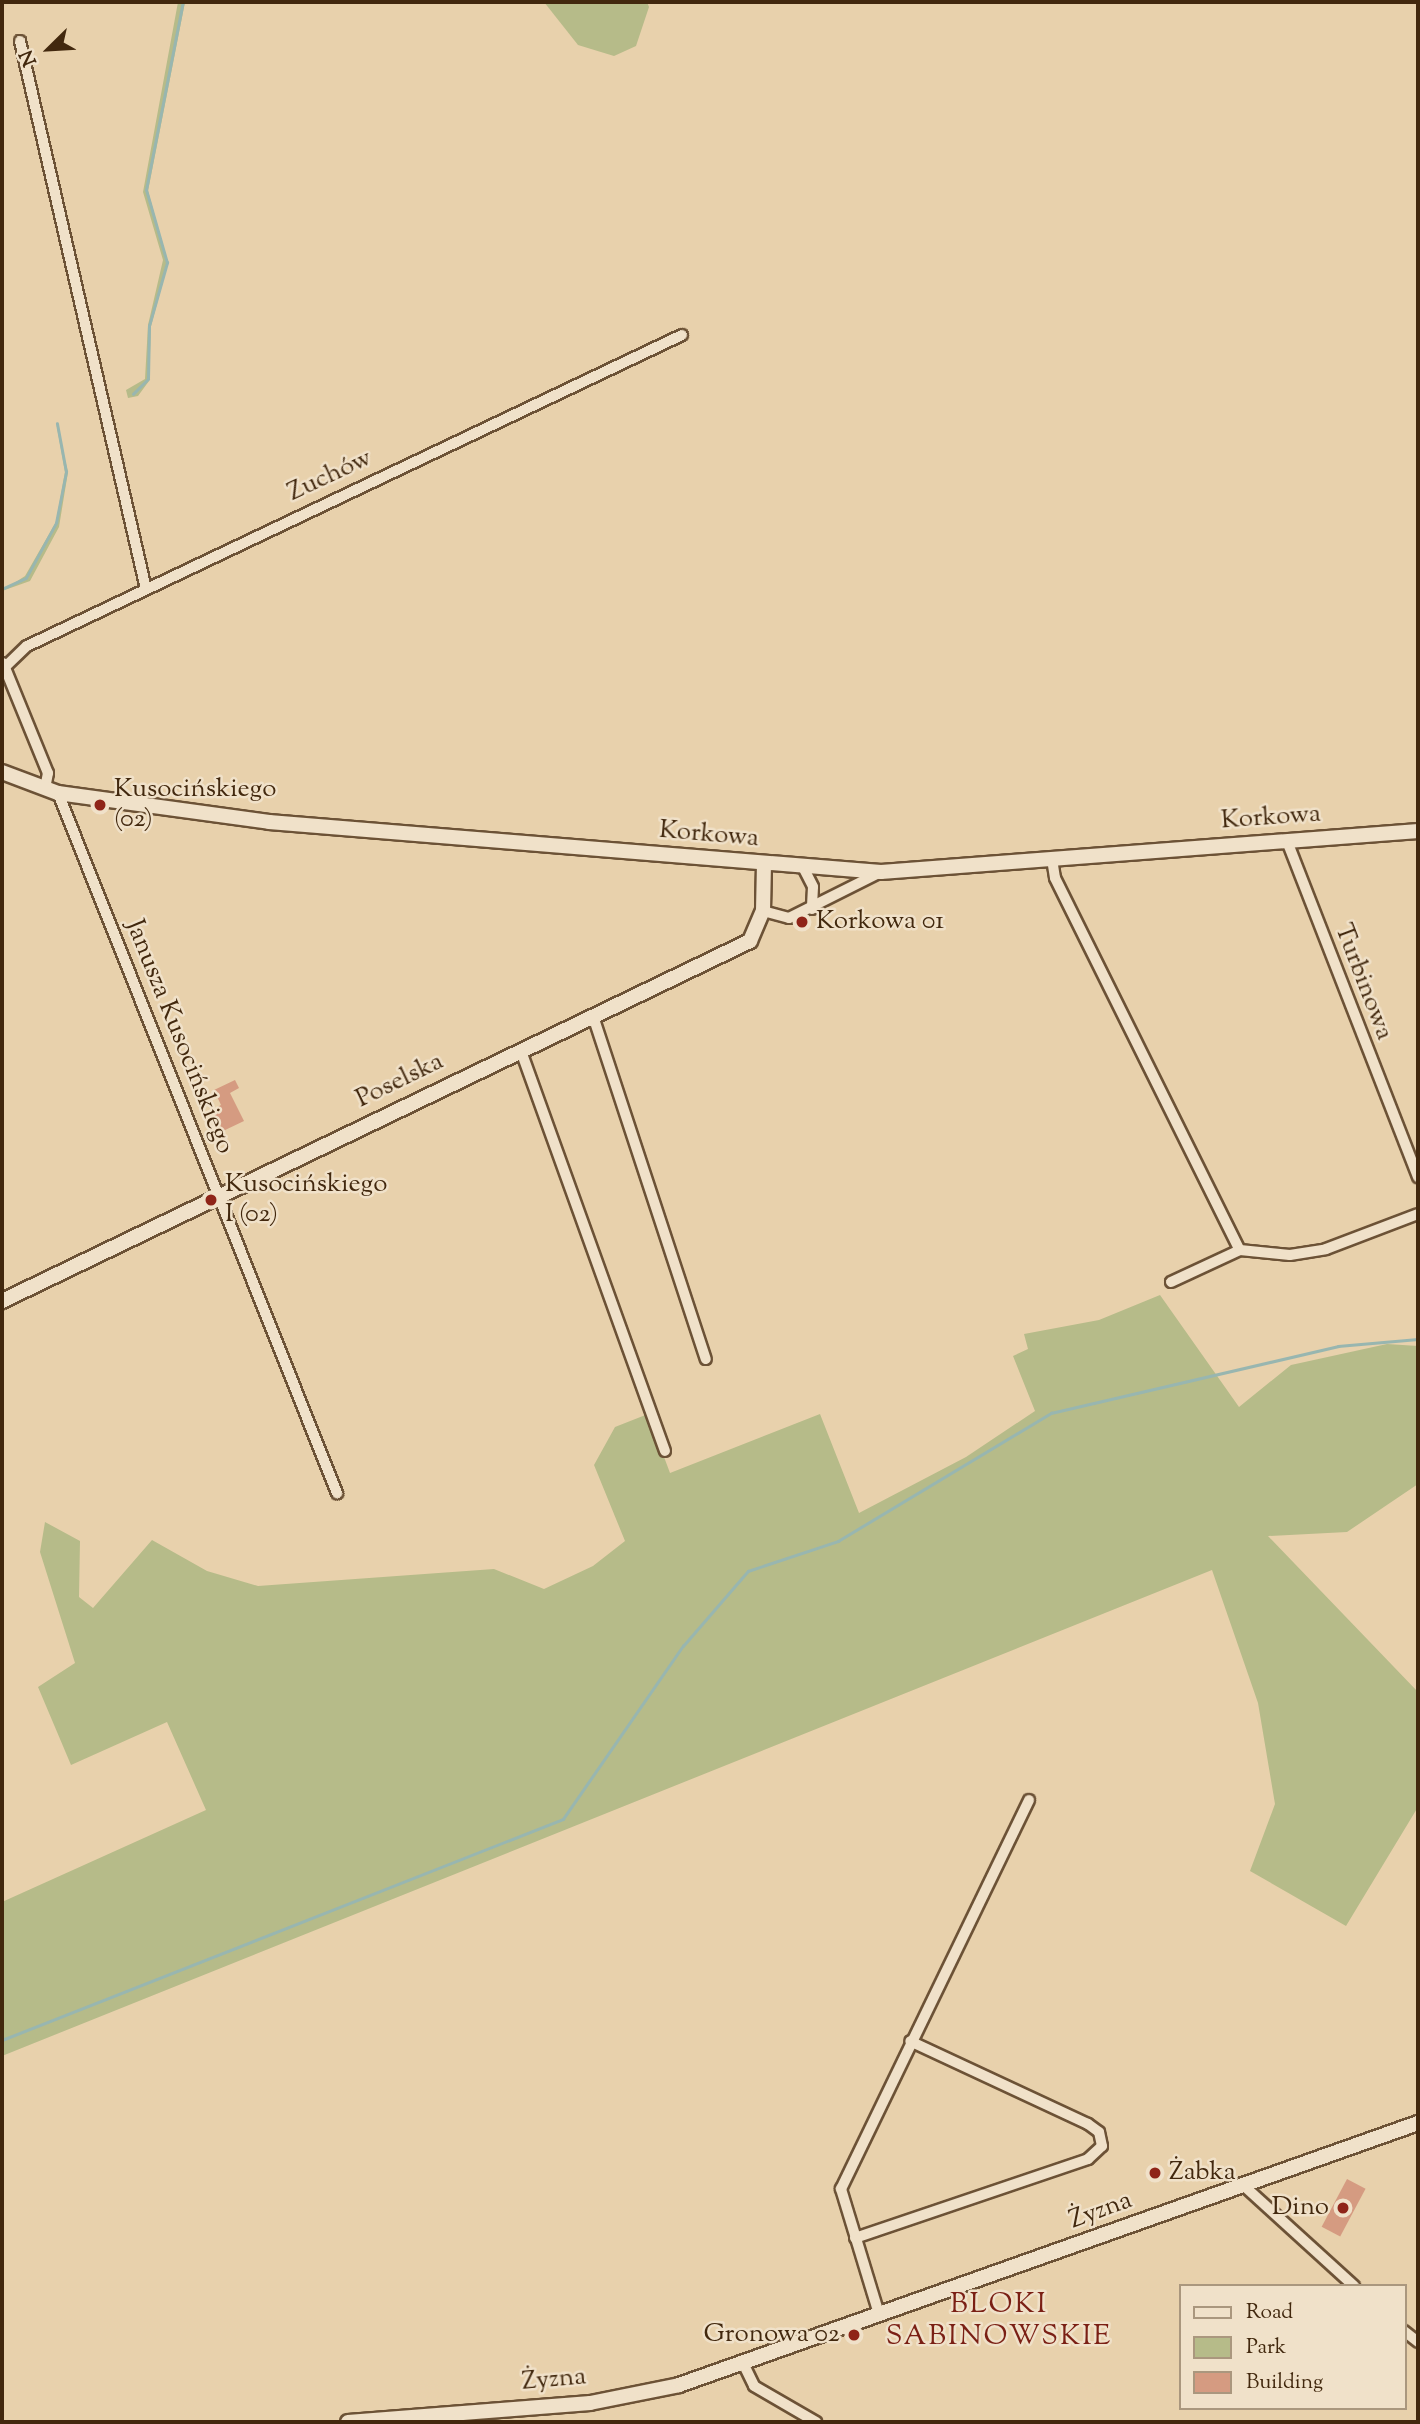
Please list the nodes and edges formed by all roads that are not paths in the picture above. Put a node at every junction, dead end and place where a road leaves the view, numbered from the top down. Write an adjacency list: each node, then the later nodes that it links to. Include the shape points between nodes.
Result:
1 (20, 41): 3 (street)
2 (682, 335): 3 (street, Zuchów)
3 (146, 589): 4 (street, Zuchów, via 27,646)
4 (3, 663): 6 (street, Janusza Kusocińskiego)
5 (2, 772): 6 (street, Korkowa)
6 (52, 791): 10 (street, Korkowa, via 269,822); 18 (street, Janusza Kusocińskiego)
7 (1418, 831): 8 (street, Korkowa)
8 (1287, 841): 9 (street, Korkowa); 17 (street, Turbinowa)
9 (1052, 859): 12 (street, Korkowa); 20 (street, via 1055,878)
10 (764, 865): 11 (street, Korkowa); 14 (street, Poselska)
11 (803, 867): 12 (street, Korkowa); 13 (street, via 813,887)
12 (881, 872): 13 (street)
13 (812, 909): 14 (street, via 782,919)
14 (762, 911): 15 (street, Poselska, via 750,941)
15 (593, 1016): 16 (street, Poselska); 23 (street)
16 (521, 1051): 18 (street, Poselska); 24 (street)
17 (1418, 1177)
18 (220, 1195): 22 (street, Poselska); 25 (street, Janusza Kusocińskiego)
19 (1418, 1214): 20 (street, via 1326,1249 1290,1255)
20 (1240, 1250): 21 (street)
21 (1171, 1282)
22 (2, 1301)
23 (706, 1359)
24 (665, 1451)
25 (337, 1493)
26 (1029, 1800): 27 (street)
27 (910, 2041): 30 (street, via 841,2189); 30 (street, via 1088,2124 1099,2132 1102,2146 1088,2159)
28 (1418, 2123): 29 (street, Żyzna)
29 (1243, 2185): 31 (street); 32 (street, Żyzna)
30 (855, 2238): 32 (street)
31 (1352, 2284)
32 (879, 2314): 33 (street, Żyzna)
33 (743, 2363): 34 (street, Żyzna, via 679,2385 590,2403); 35 (street, via 754,2386)
34 (348, 2422)
35 (816, 2422)

